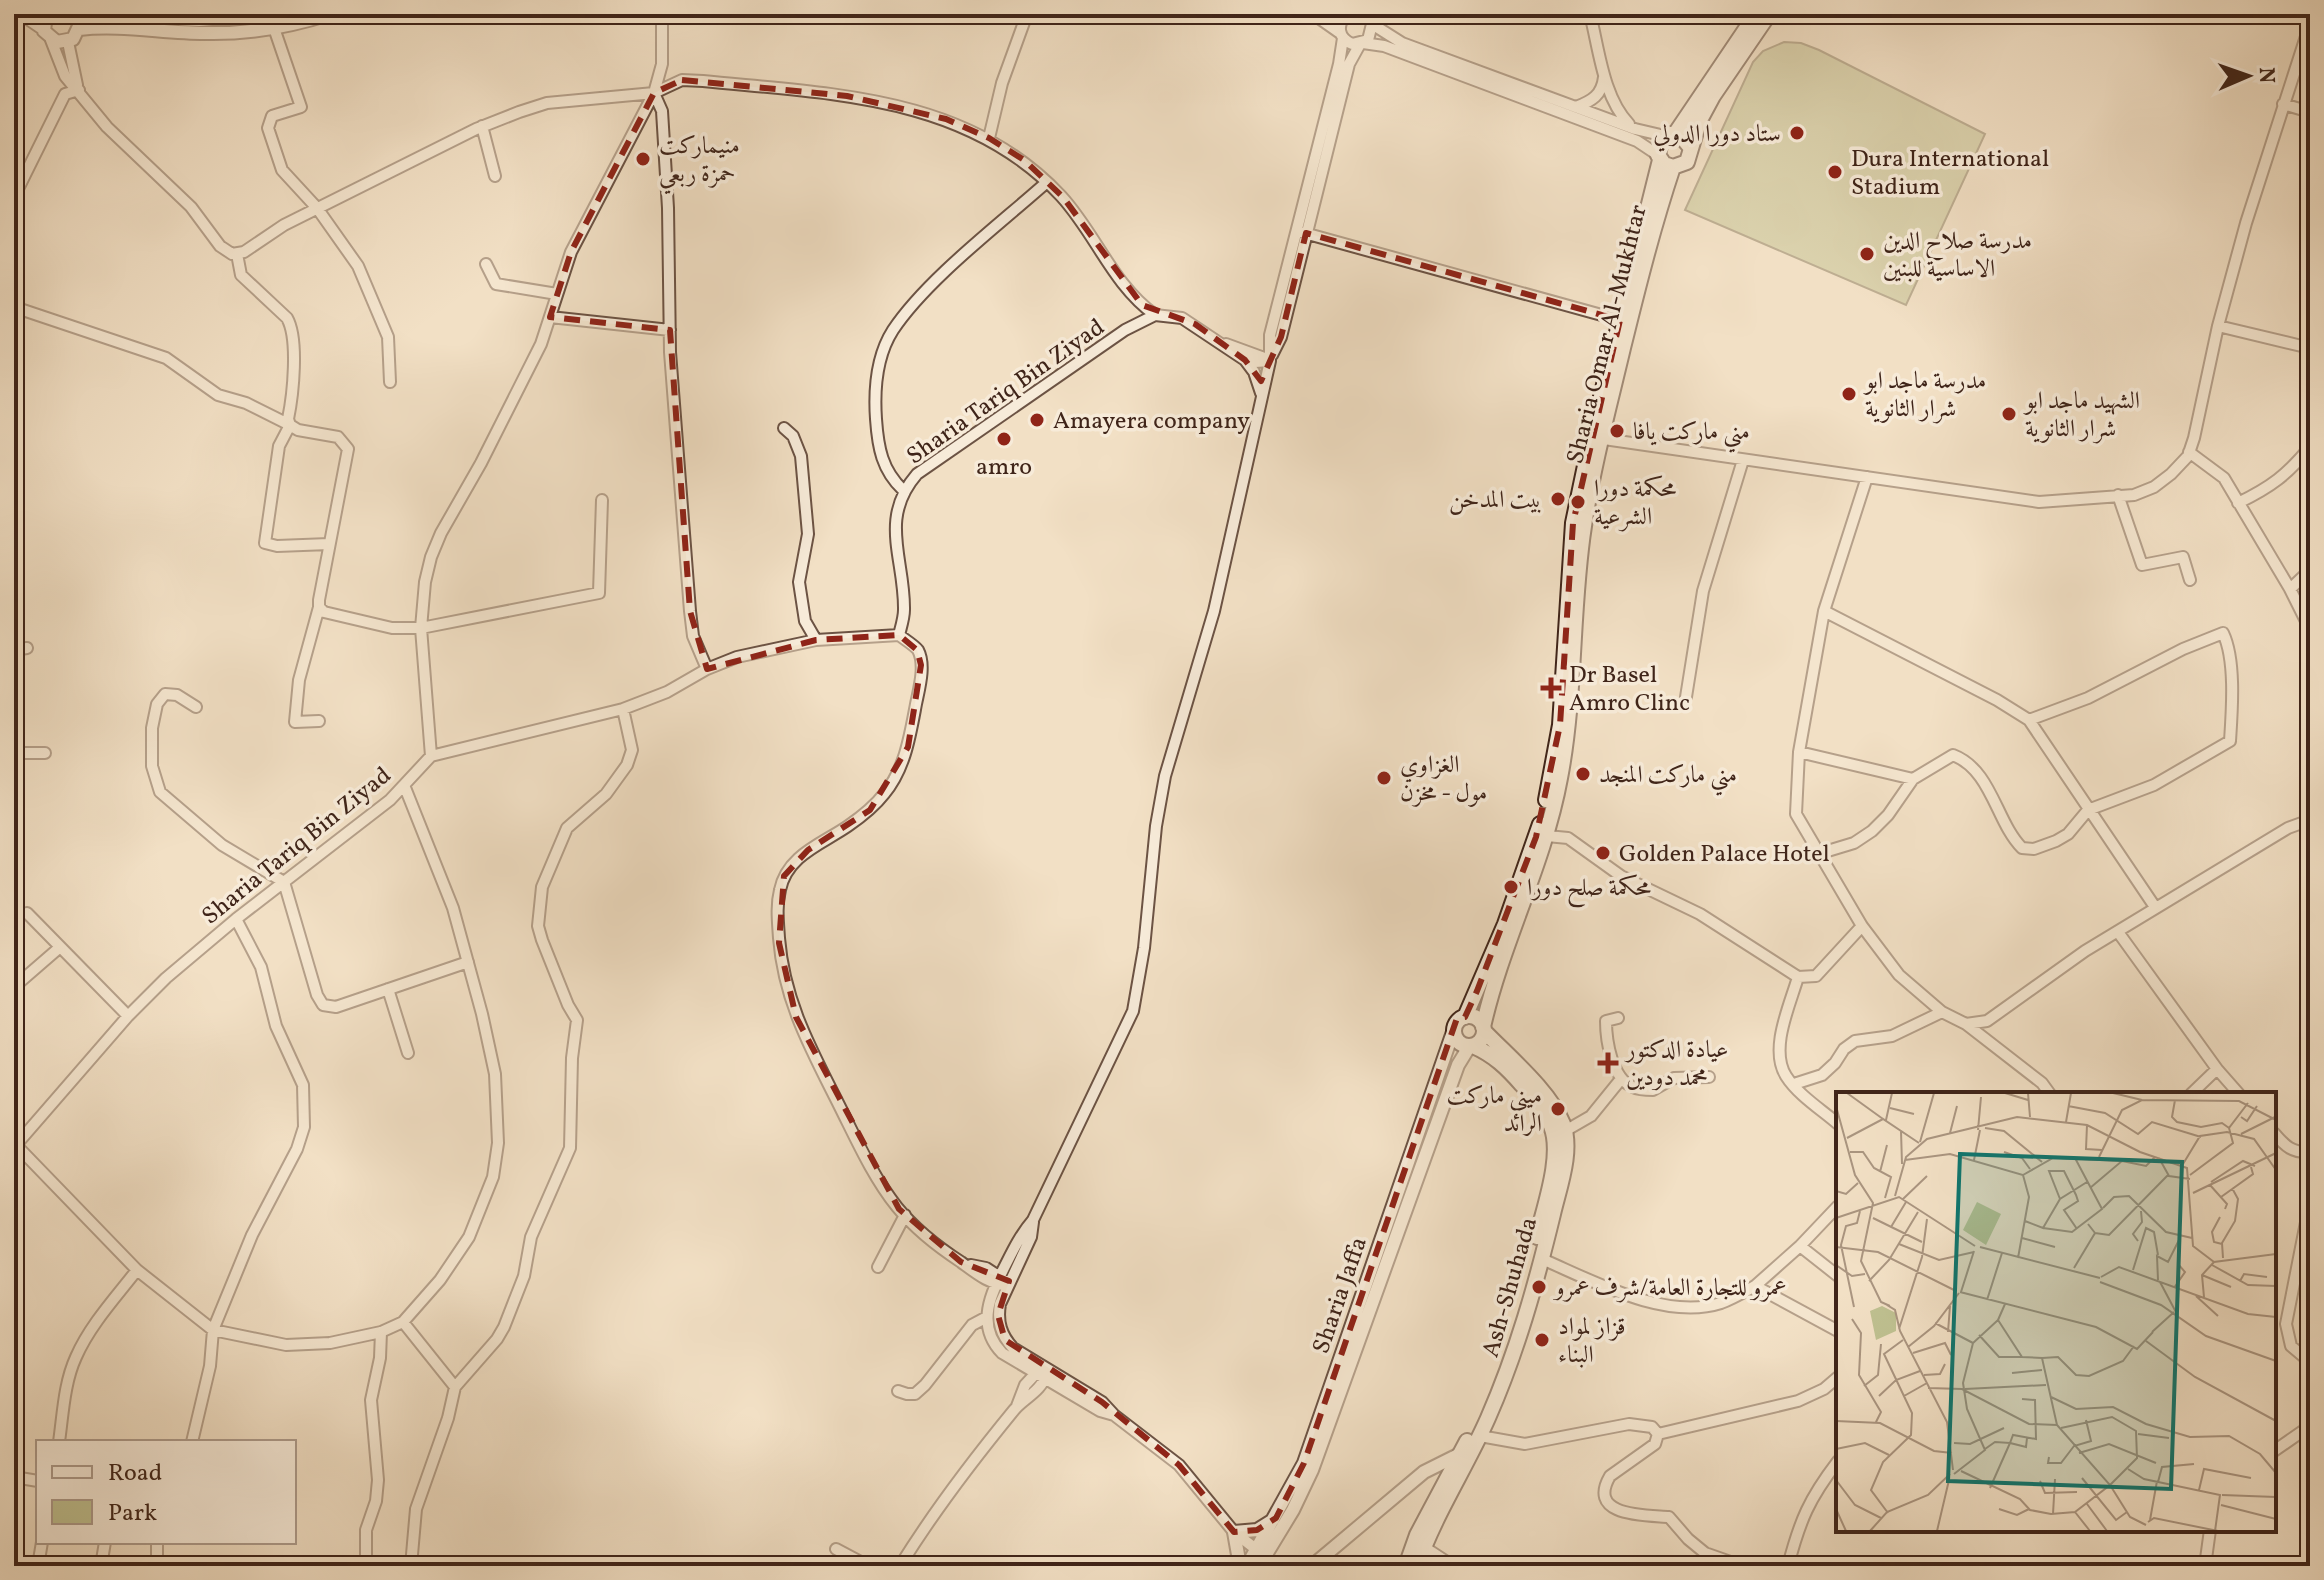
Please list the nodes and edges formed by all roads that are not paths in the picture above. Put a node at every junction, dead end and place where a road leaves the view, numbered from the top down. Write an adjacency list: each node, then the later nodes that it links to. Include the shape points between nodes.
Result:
1 (22, 14): 18 (street)
2 (46, 14): 18 (street)
3 (76, 14): 13 (street); 17 (street)
4 (276, 14): 13 (street)
5 (329, 14): 16 (street)
6 (662, 14): 24 (street, via 662,64)
7 (1027, 14): 31 (street)
8 (1313, 14): 19 (street)
9 (1347, 14): 19 (street)
10 (1590, 14): 22 (street)
11 (1756, 14): 30 (main road)
12 (1769, 14): 32 (main road, via 1713,96)
13 (199, 17)
14 (1370, 18): 21 (street, via 1371,35); 26 (street, via 1402,43)
15 (2310, 24): 25 (street)
16 (274, 28): 17 (street, via 205,33); 37 (street, via 301,107 272,116 268,128 282,170)
17 (79, 29): 20 (street)
18 (48, 34): 20 (street); 23 (street, via 65,76)
19 (1341, 35): 21 (street); 38 (street)
20 (68, 42): 23 (street)
21 (1362, 44): 33 (street, via 1384,46 1637,141); 38 (street, via 1349,64)
22 (1604, 71): 26 (street, via 1600,93); 29 (street, via 1616,106)
23 (79, 90): 36 (street, via 65,94 59,103); 39 (street, via 107,127 191,207 220,246)
24 (654, 93): 28 (street, via 547,103); 31 (street, via 682,80 847,96 946,119); 41 (street, via 582,227); 47 (street, via 662,111)
25 (2283, 104): 27 (street); 46 (street)
26 (1576, 107): 29 (street)
27 (2310, 112)
28 (482, 126): 34 (street); 37 (street)
29 (1632, 128): 30 (street)
30 (1670, 135): 32 (main road, via 1684,137); 33 (main road, via 1658,145)
31 (989, 138): 35 (street)
32 (1690, 147): 33 (main road, via 1687,162)
33 (1664, 161): 45 (main road, Sharia Omar Al-Mukhtar)
34 (495, 176)
35 (1047, 182): 43 (street, via 1130,293); 61 (street, via 939,278 892,332 877,378 877,435 888,476)
36 (14, 197)
37 (317, 208): 39 (street); 52 (street, via 358,266 388,337)
38 (1302, 232): 45 (street); 48 (street); 51 (street, via 1281,337)
39 (237, 254): 54 (street, via 241,275 291,325)
40 (486, 264): 41 (street, via 496,284)
41 (557, 294): 44 (street)
42 (14, 307): 54 (street, via 166,358 218,395)
43 (1155, 315): 50 (street, via 1182,318); 61 (street, Sharia Tariq Bin Ziyad, via 1125,330 917,474)
44 (550, 317): 47 (street); 71 (street, via 518,392 434,547)
45 (1625, 321): 56 (main road, Sharia Omar Al-Mukhtar)
46 (2218, 326): 49 (street); 58 (street)
47 (670, 330): 77 (street, via 690,611 693,636)
48 (1270, 335): 50 (street); 51 (street)
49 (2310, 348)
50 (1246, 355): 51 (street); 53 (street)
51 (1270, 361): 53 (street)
52 (390, 382)
53 (1262, 396): 128 (street, via 1214,611 1165,776 1133,1011)
54 (290, 425): 65 (street, via 335,436 347,446); 65 (street, via 279,446 265,543)
55 (784, 428): 74 (street, via 801,456 808,534 799,582 805,621)
56 (1596, 438): 59 (street); 91 (main road, Sharia Omar Al-Mukhtar, via 1568,733); 106 (main road, Sharia Omar Al-Mukhtar, via 1573,523 1560,725 1548,791 1505,924)
57 (2310, 447): 64 (street, via 2269,488)
58 (2189, 452): 62 (street, via 2154,487); 64 (street, via 2224,478)
59 (1743, 460): 60 (street); 78 (street, via 1703,591)
60 (1867, 477): 62 (street, via 2039,502); 70 (street)
61 (903, 490): 73 (street, Sharia Tariq Bin Ziyad, via 896,543 905,611)
62 (2118, 495): 67 (street, via 2142,565 2183,557)
63 (602, 500): 71 (street, via 599,593)
64 (2238, 503): 68 (street)
65 (329, 544): 69 (street)
66 (2310, 570): 68 (street)
67 (2190, 580)
68 (2290, 589): 72 (street)
69 (319, 607): 71 (street, via 327,614 392,628); 82 (street, via 299,680 295,722)
70 (1824, 611): 81 (street); 83 (street)
71 (421, 628): 86 (street)
72 (2310, 629)
73 (899, 635): 74 (street); 127 (street, via 917,650 921,665 908,747 898,772 870,810 793,863 780,887 777,914 782,971 796,1017 877,1179)
74 (816, 640): 77 (street)
75 (27, 648): 76 (street)
76 (14, 650)
77 (707, 669): 80 (street)
78 (1686, 697)
79 (196, 707): 93 (street, via 165,694 157,704 152,766 160,792 222,845)
80 (623, 709): 86 (street); 146 (street, via 632,750 627,765 606,794 567,828 539,906 544,948 577,1020 570,1148 531,1237 524,1276 504,1327)
81 (2029, 720): 89 (street); 89 (street, via 2088,698 2223,633 2230,671 2230,741 2154,785)
82 (319, 721)
83 (1799, 752): 87 (street); 92 (street, via 1796,814)
84 (14, 753): 85 (street)
85 (45, 753)
86 (431, 756): 88 (street, Sharia Tariq Bin Ziyad)
87 (1913, 779): 89 (street, via 1946,757 1958,757 1981,777 2025,849 2068,834); 92 (street, via 1872,831)
88 (404, 785): 93 (street, Sharia Tariq Bin Ziyad, via 364,823); 100 (street, via 453,908)
89 (2088, 810): 94 (street)
90 (2310, 820): 94 (street)
91 (1547, 836): 101 (street, via 1568,838 1621,876 1700,914); 110 (main road, Sharia Omar Al-Mukhtar)
92 (1821, 853): 97 (street)
93 (284, 882): 96 (street, Sharia Tariq Bin Ziyad); 103 (street, via 323,1005 336,1007)
94 (2155, 907): 98 (street)
95 (27, 913): 99 (street)
96 (236, 919): 105 (street, Sharia Tariq Bin Ziyad); 139 (street, via 261,967 276,1026 303,1085 304,1127)
97 (1862, 926): 101 (street, via 1816,976); 104 (street, via 1899,975)
98 (2118, 932): 108 (street, via 1987,1021); 113 (street)
99 (59, 948): 102 (street); 105 (street)
100 (468, 962): 103 (street); 138 (street, via 495,1074 498,1143 493,1177 469,1237)
101 (1798, 977): 116 (street, via 1780,1049)
102 (14, 987)
103 (388, 989): 112 (street)
104 (1942, 1012): 108 (street); 116 (street, via 1892,1036 1855,1041 1822,1075)
105 (128, 1016): 123 (street, Sharia Tariq Bin Ziyad)
106 (1465, 1017): 109 (main road); 110 (main road, via 1478,1019)
107 (1618, 1018): 115 (street, via 1606,1021 1606,1040)
108 (1966, 1024): 117 (street)
109 (1454, 1029): 111 (main road, via 1456,1039); 158 (street, Sharia Jaffa, via 1322,1414)
110 (1484, 1029): 111 (main road, via 1481,1040); 121 (main road, via 1542,1092)
111 (1471, 1046): 153 (main road, Ash-Shuhada, via 1491,1054 1541,1105 1555,1145 1511,1338); 167 (street, Sharia Jaffa, via 1458,1065 1318,1456 1293,1510)
112 (408, 1053)
113 (2217, 1069): 118 (street); 119 (street)
114 (1709, 1077): 115 (street, via 1674,1078 1653,1090)
115 (1621, 1079): 121 (street, via 1591,1116)
116 (1794, 1084): 120 (street)
117 (2049, 1092)
118 (2193, 1092)
119 (2237, 1092)
120 (1836, 1122)
121 (1565, 1131): 130 (main road, Ash-Shuhada, via 1565,1157)
122 (2276, 1135): 124 (street, via 2287,1148)
123 (14, 1145): 132 (street)
124 (2310, 1152)
125 (2310, 1202): 142 (street, via 2286,1324 2291,1346)
126 (1836, 1208): 129 (street)
127 (905, 1215): 131 (street); 134 (street, via 961,1262)
128 (1033, 1220): 134 (street); 135 (street, via 1031,1237)
129 (1800, 1246): 133 (street); 136 (street)
130 (1542, 1259): 136 (street, via 1619,1292 1675,1308 1721,1303); 153 (main road, Ash-Shuhada, via 1518,1342)
131 (878, 1267)
132 (137, 1270): 139 (street); 151 (street, via 75,1358)
133 (1836, 1274)
134 (998, 1281): 135 (street); 137 (street)
135 (1008, 1285): 144 (street, via 998,1315 1005,1340)
136 (1755, 1286): 140 (street)
137 (987, 1317): 143 (street, via 996,1347); 147 (street, via 972,1325 915,1394)
138 (403, 1322): 141 (street); 146 (street)
139 (213, 1330): 141 (street, via 286,1345); 152 (street)
140 (1836, 1330)
141 (381, 1332): 166 (street, via 371,1400 378,1480 366,1530)
142 (2310, 1362)
143 (1035, 1372): 144 (street); 148 (street)
144 (1046, 1373): 148 (street, via 1034,1394); 159 (street, via 1114,1415 1179,1465)
145 (1836, 1379): 150 (street, via 1798,1401)
146 (455, 1387): 172 (street, via 416,1509)
147 (898, 1391)
148 (1017, 1406): 174 (street)
149 (2310, 1426): 154 (street)
150 (1658, 1434): 153 (street, via 1652,1427 1629,1424 1525,1444); 181 (street, via 1655,1444 1610,1476 1604,1491 1612,1507 1623,1513 1669,1517 1705,1553)
151 (59, 1440)
152 (192, 1440)
153 (1471, 1447): 164 (main road, Ash-Shuhada); 177 (street, via 1424,1472); 178 (main road, Ash-Shuhada, via 1417,1535)
154 (2276, 1450)
155 (1836, 1464): 182 (street, via 1799,1523)
156 (14, 1477): 157 (street)
157 (36, 1481)
158 (1276, 1518): 159 (street, via 1257,1530); 167 (street, Sharia Jaffa)
159 (1234, 1532): 167 (street); 175 (street)
160 (2210, 1532): 183 (street)
161 (42, 1544): 169 (street)
162 (105, 1544): 170 (street)
163 (157, 1544): 171 (street)
164 (1424, 1547): 179 (main road, Ash-Shuhada); 180 (street)
165 (836, 1549): 168 (street)
166 (366, 1556)
167 (1259, 1559): 176 (street, Sharia Jaffa)
168 (852, 1563): 173 (street)
169 (38, 1566)
170 (101, 1566)
171 (157, 1566)
172 (411, 1566)
173 (868, 1566)
174 (900, 1566)
175 (1240, 1566)
176 (1247, 1566)
177 (1312, 1566)
178 (1406, 1566)
179 (1417, 1566)
180 (1453, 1566)
181 (1742, 1566)
182 (1788, 1566)
183 (2205, 1566)

